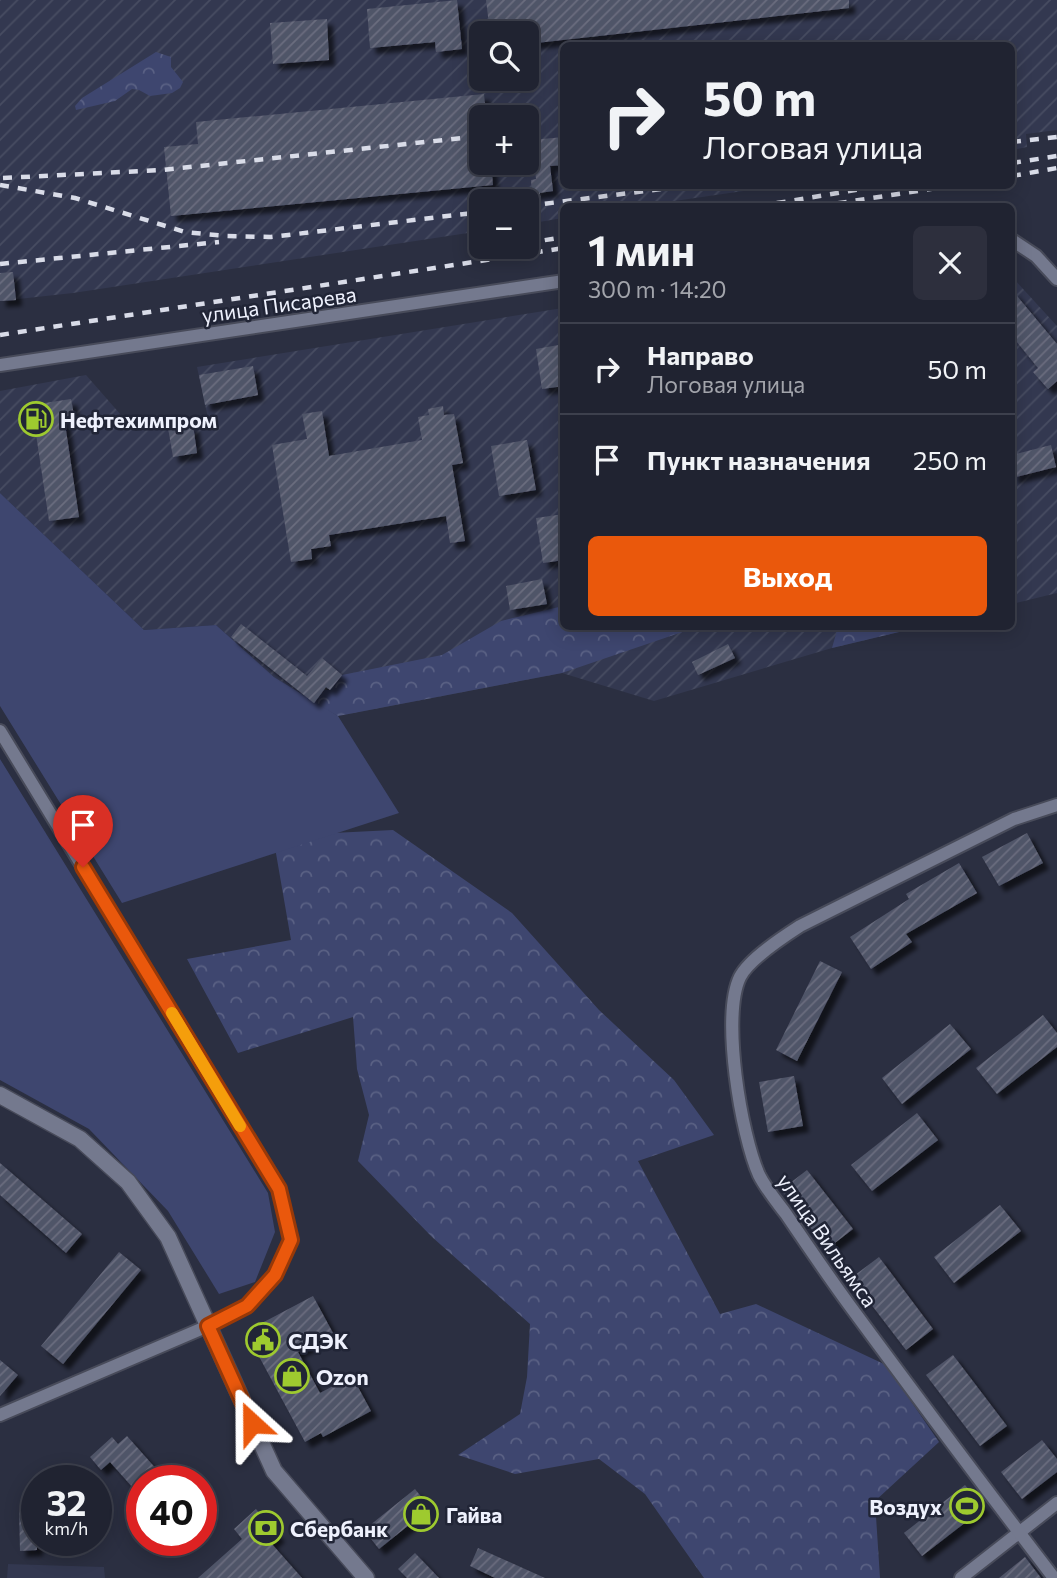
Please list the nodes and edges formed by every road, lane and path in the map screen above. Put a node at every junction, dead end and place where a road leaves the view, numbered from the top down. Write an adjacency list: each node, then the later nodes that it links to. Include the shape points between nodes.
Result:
1 (1015, 242): 2 (street)
2 (1057, 279)
3 (560, 282): 4 (street, улица Писарева)
4 (0, 365)
5 (0, 731): 8 (street, via 279,1189 291,1240 275,1275 247,1306)
6 (1057, 805): 11 (street, улица Вильямса, via 1014,819 800,926 771,944 741,975 732,1000 736,1074 760,1176 829,1277)
7 (0, 1095): 8 (street, via 80,1139 128,1182 168,1237)
8 (208, 1326): 9 (street); 12 (street, via 274,1471)
9 (0, 1415)
10 (1057, 1503): 11 (street)
11 (1020, 1533): 13 (street); 14 (street, улица Вильямса)
12 (366, 1578)
13 (961, 1578)
14 (1054, 1578)

